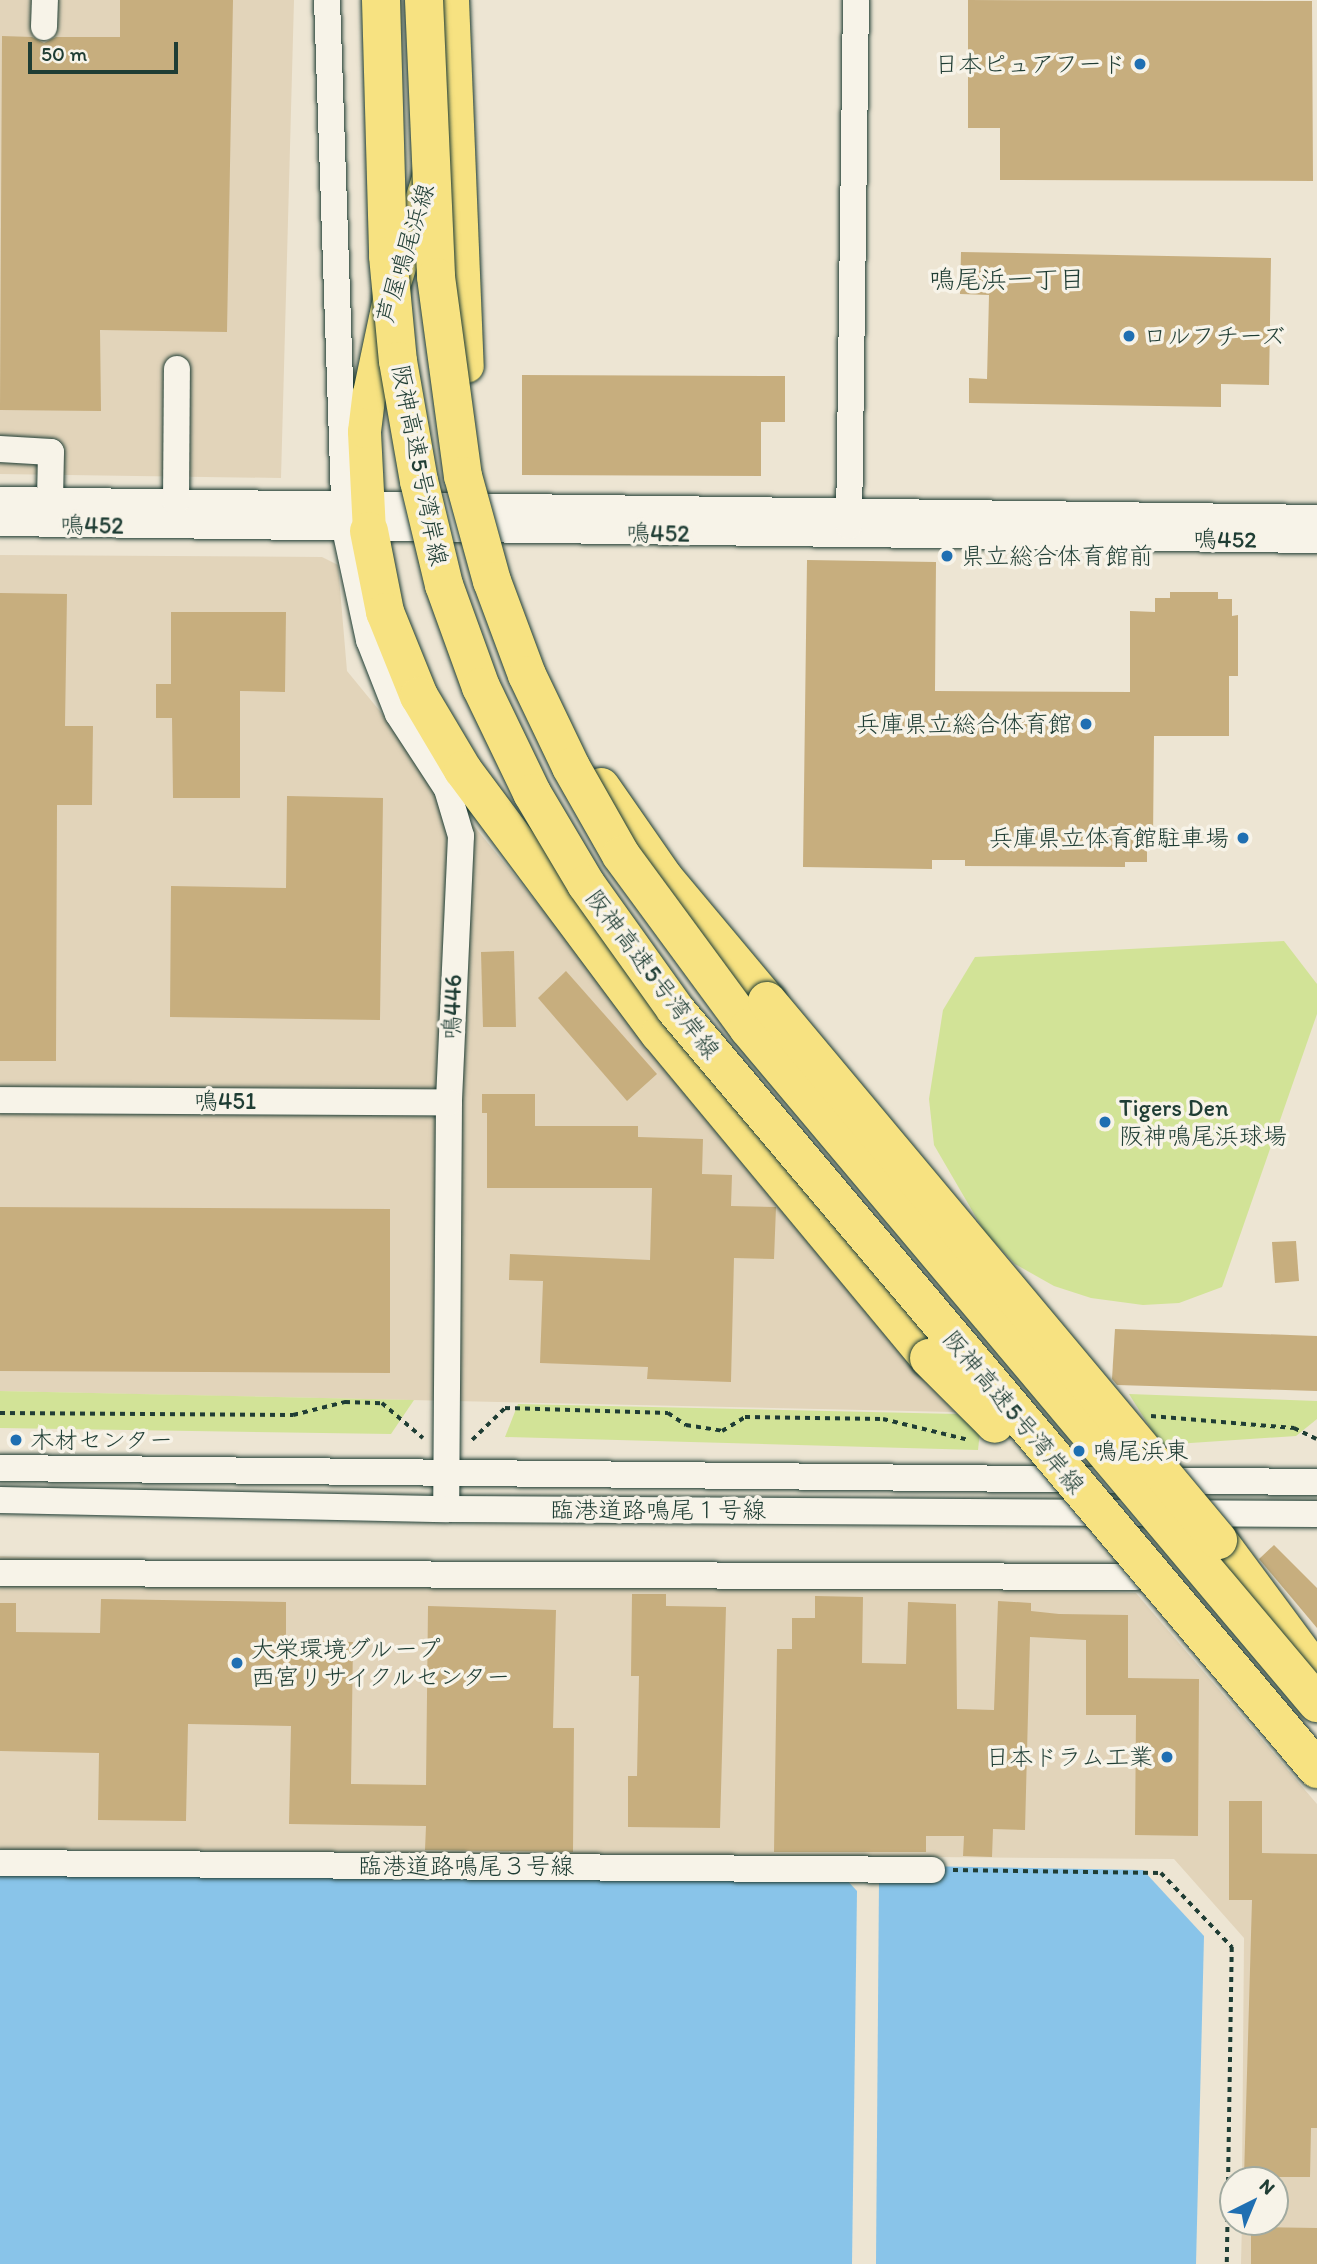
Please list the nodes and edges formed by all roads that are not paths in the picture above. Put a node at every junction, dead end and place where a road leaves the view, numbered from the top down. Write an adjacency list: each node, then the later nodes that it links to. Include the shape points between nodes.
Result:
1 (45, 0): 6 (street)
2 (327, 0): 12 (street, 鳴446)
3 (381, 0): 28 (highway, 阪神高速5号湾岸線, bridge, via 388,256 398,361 419,481 444,584 481,687 532,793 586,884 675,1009)
4 (856, 0): 16 (street)
5 (443, 5): 12 (main road, 芦屋鳴尾浜線, via 429,174 389,298 371,382); 13 (main road, 芦屋鳴尾浜線, via 462,330); 30 (highway, 阪神高速5号湾岸線, bridge, via 436,277 463,475 492,582 527,675 571,767 621,855 748,1028)
6 (44, 27)
7 (177, 369): 11 (street)
8 (0, 449): 10 (street, via 51,452)
9 (0, 500): 10 (street, 鳴452)
10 (50, 501): 11 (street, 鳴452)
11 (176, 502): 12 (street, 鳴452)
12 (356, 516): 13 (street, 鳴452); 15 (street, 鳴452); 19 (street, 鳴446, via 369,640 398,713 447,789 461,836); 28 (highway, bridge, via 385,612 419,696 463,770 660,1034 929,1358)
13 (488, 518): 16 (street, 鳴452); 29 (highway, bridge, via 567,725 610,804 665,879 1218,1540)
14 (1317, 518): 16 (street, 鳴452)
15 (0, 523)
16 (849, 523): 17 (street, 鳴452)
17 (1317, 540)
18 (0, 1100): 19 (street, 鳴451)
19 (449, 1102): 21 (street, 鳴446)
20 (0, 1468): 21 (street, 臨港道路鳴尾１号線)
21 (447, 1474): 22 (street, 臨港道路鳴尾１号線); 24 (street, 鳴446)
22 (1317, 1482)
23 (0, 1500): 24 (street, 臨港道路鳴尾１号線)
24 (446, 1509): 25 (street, 臨港道路鳴尾１号線)
25 (1317, 1514)
26 (0, 1573): 27 (street)
27 (1136, 1577)
28 (1201, 1632): 31 (highway, 阪神高速5号湾岸線, bridge)
29 (1317, 1674)
30 (1317, 1703)
31 (1317, 1769)
32 (0, 1863): 33 (street, 臨港道路鳴尾３号線)
33 (932, 1870)

